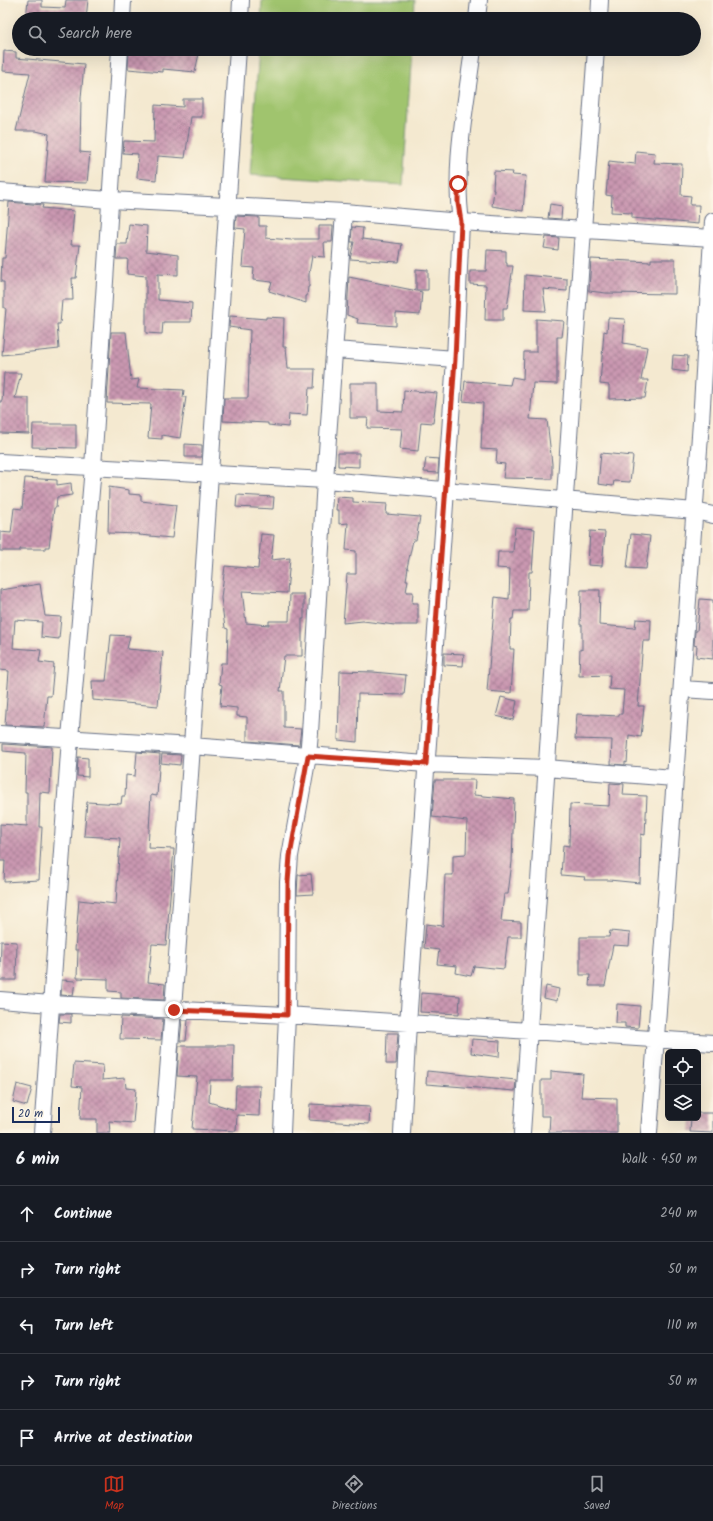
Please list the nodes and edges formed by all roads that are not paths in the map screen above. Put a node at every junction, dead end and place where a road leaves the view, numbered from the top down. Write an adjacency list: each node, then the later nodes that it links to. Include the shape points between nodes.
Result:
1 (123, 0): 5 (street)
2 (241, 0): 6 (street)
3 (479, 0): 7 (street)
4 (600, 0): 8 (street)
5 (122, 12)
6 (240, 12)
7 (478, 12)
8 (599, 12)
9 (120, 56): 14 (street)
10 (238, 56): 15 (street)
11 (472, 56): 18 (street, via 459,163 458,203)
12 (595, 56): 19 (street)
13 (0, 192): 14 (street)
14 (110, 200): 15 (street); 26 (street)
15 (227, 207): 16 (street); 27 (street)
16 (344, 212): 18 (street); 22 (street)
17 (713, 221): 20 (street)
18 (461, 222): 19 (street); 23 (street)
19 (583, 230): 20 (street); 30 (street)
20 (712, 238): 21 (street)
21 (710, 327): 24 (street)
22 (335, 350): 23 (street); 28 (street)
23 (455, 359): 29 (street)
24 (707, 423): 31 (street)
25 (0, 462): 26 (street)
26 (93, 467): 27 (street); 36 (street)
27 (211, 475): 28 (street); 37 (street)
28 (325, 480): 29 (street); 38 (street)
29 (446, 490): 30 (street); 39 (street)
30 (565, 500): 31 (street); 40 (street)
31 (695, 511): 32 (street); 33 (street)
32 (713, 515)
33 (682, 689): 34 (street); 41 (street)
34 (713, 691)
35 (0, 734): 36 (street)
36 (70, 738): 37 (street); 43 (street)
37 (191, 746): 38 (street); 44 (street)
38 (308, 756): 39 (street); 45 (street, via 290,856)
39 (426, 764): 40 (street); 46 (street)
40 (546, 768): 41 (street); 47 (street)
41 (674, 778): 48 (street)
42 (0, 1000): 43 (street)
43 (51, 1004): 44 (street); 50 (street)
44 (174, 1010): 45 (street); 51 (street)
45 (287, 1015): 46 (street); 52 (street)
46 (408, 1024): 47 (street); 53 (street)
47 (530, 1030): 48 (street); 54 (street)
48 (656, 1039): 49 (street); 55 (street)
49 (713, 1043)
50 (42, 1133)
51 (164, 1133)
52 (282, 1133)
53 (402, 1133)
54 (522, 1133)
55 (649, 1133)

